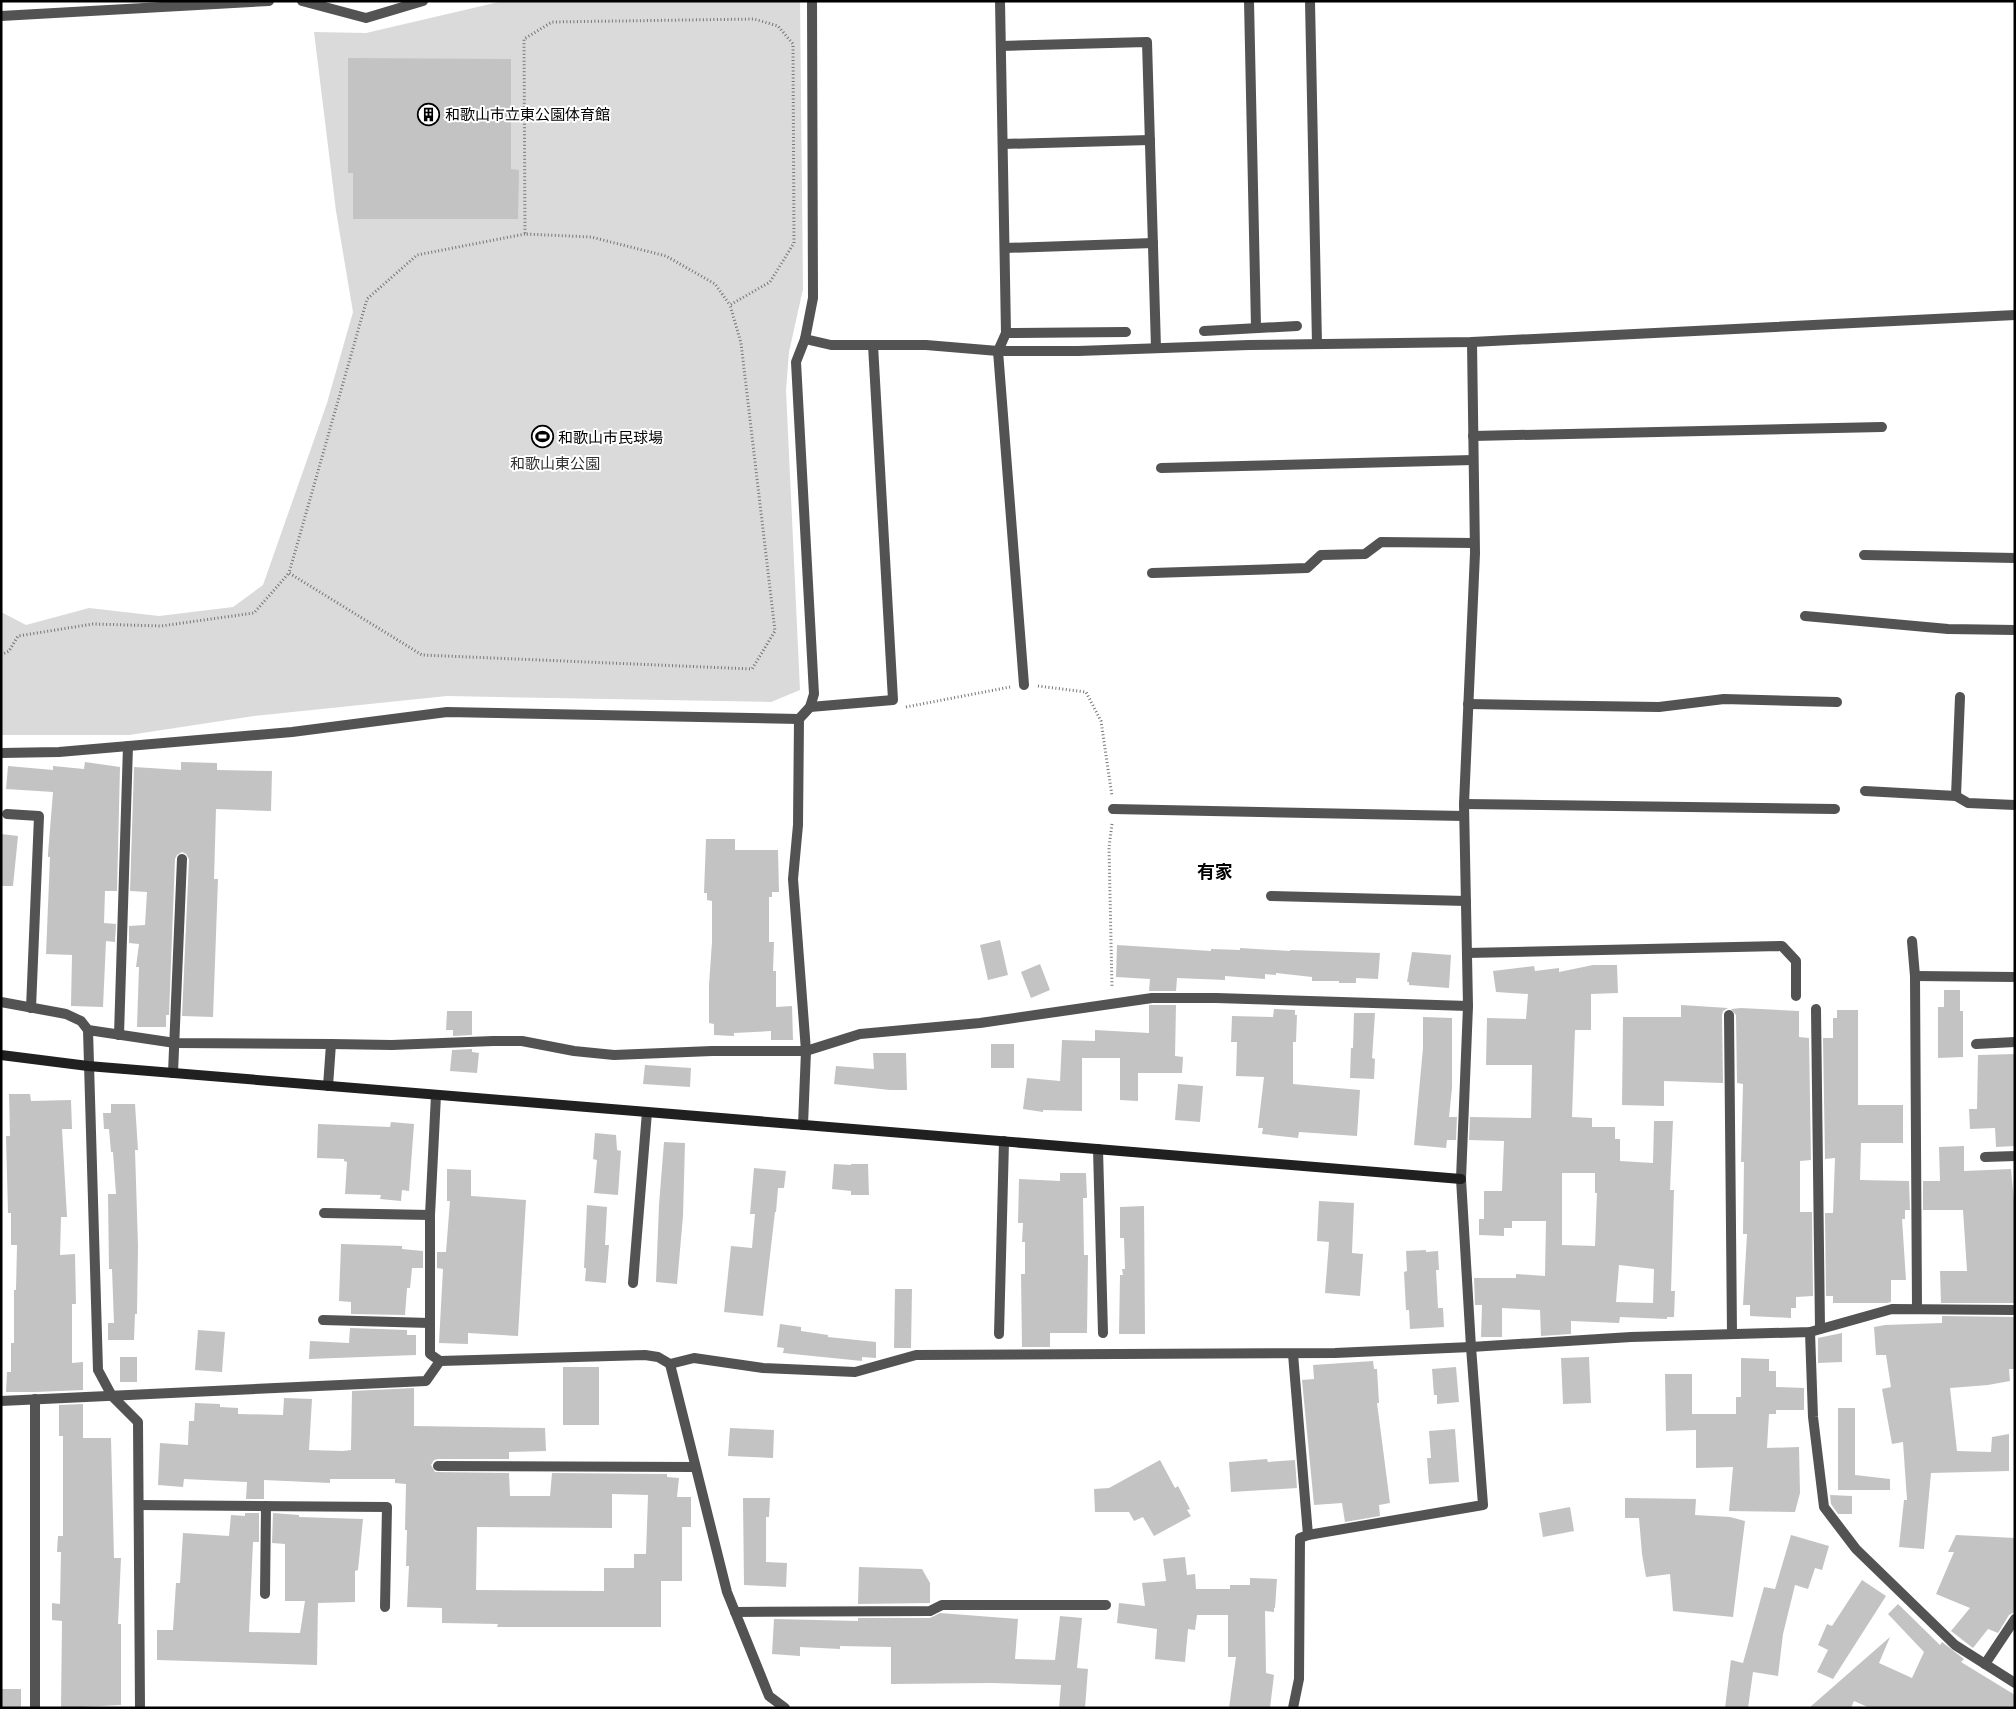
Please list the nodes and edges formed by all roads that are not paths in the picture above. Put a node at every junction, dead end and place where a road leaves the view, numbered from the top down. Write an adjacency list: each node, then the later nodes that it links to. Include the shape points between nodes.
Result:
1 (269, 1): 8 (street)
2 (302, 1): 3 (street, via 366,18)
3 (423, 1)
4 (812, 1): 20 (street, via 813,298)
5 (1000, 1): 9 (street)
6 (1249, 1): 16 (street)
7 (1310, 1): 22 (street)
8 (1, 16)
9 (1001, 46): 10 (street, via 1148,42); 11 (street)
10 (1150, 140): 11 (street); 12 (street)
11 (1003, 144): 13 (street)
12 (1153, 243): 13 (street); 24 (street)
13 (1005, 248): 19 (street)
14 (2015, 315): 21 (street)
15 (1297, 326): 16 (street)
16 (1256, 327): 17 (street)
17 (1204, 331)
18 (1126, 332): 19 (street)
19 (1006, 334): 25 (street)
20 (805, 339): 23 (street, via 831,345); 40 (street, via 796,362 814,694)
21 (1472, 342): 22 (street); 27 (street)
22 (1317, 344): 24 (street)
23 (873, 345): 25 (street, via 926,345); 40 (street, via 893,700)
24 (1156, 348): 25 (street)
25 (998, 351): 36 (street)
26 (1882, 427): 27 (street)
27 (1473, 436): 28 (street)
28 (1473, 460): 29 (street); 30 (street)
29 (1161, 468)
30 (1474, 542): 33 (street, via 1381,542 1365,554 1321,555 1307,568); 39 (street)
31 (1864, 555): 32 (street)
32 (2015, 558)
33 (1152, 574)
34 (1805, 616): 35 (street, via 1948,630)
35 (2015, 630)
36 (1024, 685)
37 (1960, 697): 45 (street)
38 (1837, 702): 39 (street, via 1724,699 1659,707)
39 (1468, 704): 46 (street)
40 (810, 707): 41 (street)
41 (799, 718): 42 (street, via 447,712 292,732); 71 (street, via 798,825 793,878)
42 (128, 746): 43 (street); 66 (street)
43 (1, 753)
44 (1865, 792): 45 (street)
45 (1956, 796): 47 (street, via 1968,803)
46 (1464, 804): 49 (street); 51 (street)
47 (2015, 805)
48 (1113, 809): 51 (street)
49 (1835, 809)
50 (7, 814): 62 (street, via 39,816)
51 (1464, 816): 54 (street)
52 (182, 859): 68 (street)
53 (1271, 896): 54 (street)
54 (1466, 901): 56 (street)
55 (1912, 941): 57 (street)
56 (1467, 953): 59 (street, via 1782,946 1796,961); 61 (street)
57 (1915, 976): 58 (street); 87 (street)
58 (2015, 977)
59 (1796, 996)
60 (1, 1002): 62 (street)
61 (1468, 1006): 71 (street, via 1152,998 980,1023 860,1034); 83 (street)
62 (31, 1008): 65 (street, via 66,1014 80,1021)
63 (1816, 1009): 91 (street)
64 (1729, 1015): 94 (street)
65 (88, 1030): 66 (street); 73 (street)
66 (119, 1035): 68 (street)
67 (2015, 1042): 70 (street)
68 (175, 1043): 69 (street); 74 (street)
69 (330, 1044): 71 (street, via 522,1041 614,1055); 75 (street)
70 (1976, 1044)
71 (806, 1051): 78 (street)
72 (1, 1055): 73 (street)
73 (88, 1066): 74 (street); 99 (street, via 98,1370)
74 (173, 1073): 75 (street)
75 (328, 1086): 76 (street)
76 (436, 1095): 77 (street); 85 (street)
77 (648, 1112): 78 (street); 86 (street)
78 (803, 1125): 79 (street)
79 (1004, 1141): 80 (street); 93 (street)
80 (1098, 1149): 83 (street); 92 (street)
81 (2015, 1156): 82 (street)
82 (1985, 1157)
83 (1460, 1179): 95 (street)
84 (324, 1213): 85 (street)
85 (430, 1215): 90 (street)
86 (633, 1283)
87 (1916, 1309): 88 (street); 91 (street, via 1892,1309)
88 (2015, 1310)
89 (323, 1320): 90 (street)
90 (430, 1323): 97 (street, via 430,1354)
91 (1815, 1331): 94 (street); 112 (street, via 1813,1417 1824,1507 1856,1549 1954,1645)
92 (1103, 1333)
93 (999, 1334)
94 (1732, 1334): 95 (street)
95 (1471, 1347): 96 (street); 106 (street, via 1483,1505)
96 (1292, 1354): 98 (street, via 916,1355 855,1372 763,1368 694,1358); 106 (street)
97 (440, 1361): 98 (street, via 644,1355 658,1357); 99 (street, via 426,1381)
98 (670, 1364): 103 (street)
99 (112, 1396): 100 (street); 104 (street, via 138,1422)
100 (35, 1399): 101 (street); 115 (street)
101 (1, 1401)
102 (438, 1466): 103 (street)
103 (695, 1467): 110 (street)
104 (139, 1505): 105 (street); 116 (street)
105 (266, 1506): 107 (street); 109 (street, via 386,1507)
106 (1308, 1535): 119 (street, via 1300,1538 1299,1679)
107 (265, 1594)
108 (1106, 1604): 110 (street, via 942,1605 930,1611)
109 (385, 1607)
110 (735, 1612): 114 (street)
111 (2015, 1619): 112 (street)
112 (1985, 1664): 113 (street)
113 (2015, 1683)
114 (769, 1696): 117 (street); 118 (street)
115 (35, 1708)
116 (140, 1708)
117 (769, 1708)
118 (785, 1708)
119 (1293, 1708)

